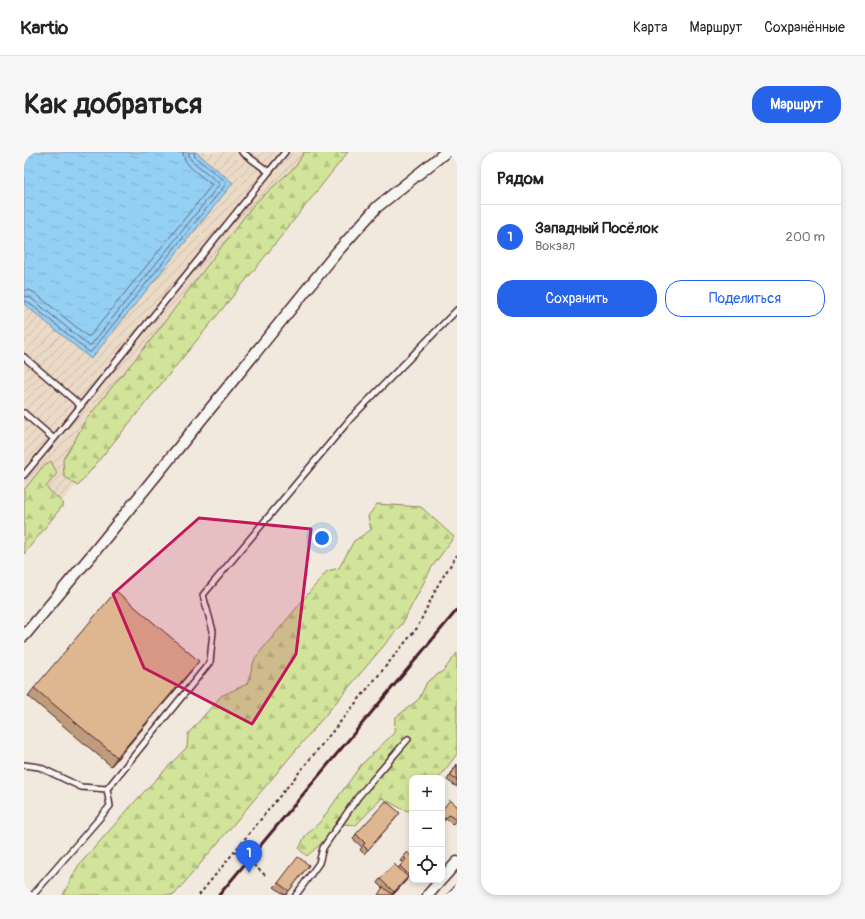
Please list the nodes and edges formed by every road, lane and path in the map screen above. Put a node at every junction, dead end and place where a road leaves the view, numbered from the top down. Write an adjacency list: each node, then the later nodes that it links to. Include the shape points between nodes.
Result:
1 (242, 152): 4 (lane)
2 (285, 152): 4 (lane)
3 (446, 152): 12 (street, via 377,207 337,252)
4 (268, 172): 7 (lane)
5 (457, 310): 15 (lane, via 351,418 203,595 213,631 210,662)
6 (24, 357): 7 (lane)
7 (81, 406): 9 (lane)
8 (24, 413): 9 (lane)
9 (54, 439): 10 (lane)
10 (24, 475)
11 (457, 555): 16 (path, via 439,583 417,628)
12 (24, 636)
13 (408, 739): 23 (lane, via 358,797 323,848 319,863)
14 (24, 765): 15 (lane, via 39,767 81,787)
15 (107, 789): 21 (lane, via 110,806)
16 (234, 852): 18 (path, via 242,855); 22 (path)
17 (457, 862): 19 (street)
18 (265, 875)
19 (445, 875)
20 (438, 883): 24 (street)
21 (33, 895)
22 (200, 895)
23 (296, 895)
24 (428, 895)

